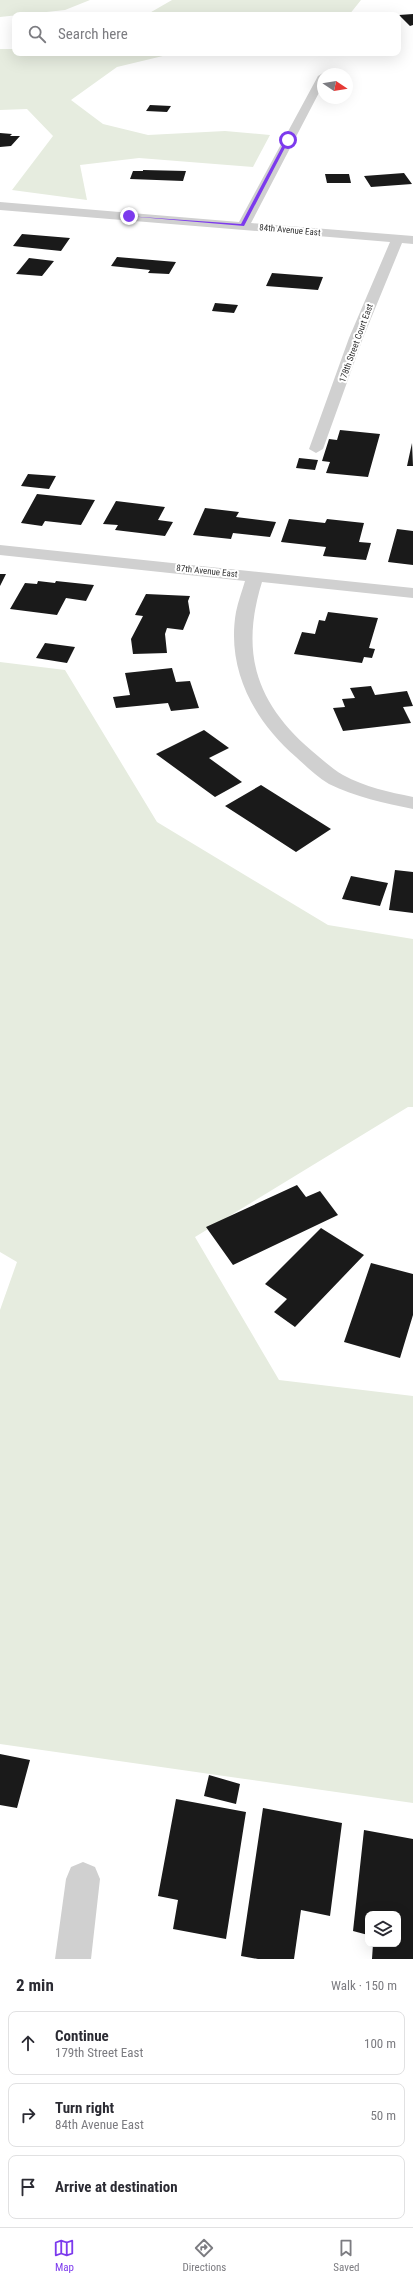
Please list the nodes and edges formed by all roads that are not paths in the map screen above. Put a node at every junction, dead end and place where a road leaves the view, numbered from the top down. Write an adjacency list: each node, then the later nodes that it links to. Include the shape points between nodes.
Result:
1 (317, 86): 3 (street)
2 (0, 206): 3 (street, 84th Avenue East)
3 (242, 226): 4 (street, 84th Avenue East)
4 (397, 239): 5 (street, 84th Avenue East); 6 (street, 178th Street Court East, via 356,338)
5 (413, 240)
6 (316, 448)
7 (0, 550): 8 (street, 87th Avenue East)
8 (255, 576): 9 (street, 87th Avenue East); 10 (street, via 244,613 243,649 252,689 268,718 296,749 335,779 375,794)
9 (413, 594)
10 (413, 803)
11 (83, 1879): 12 (street)
12 (73, 1959)

